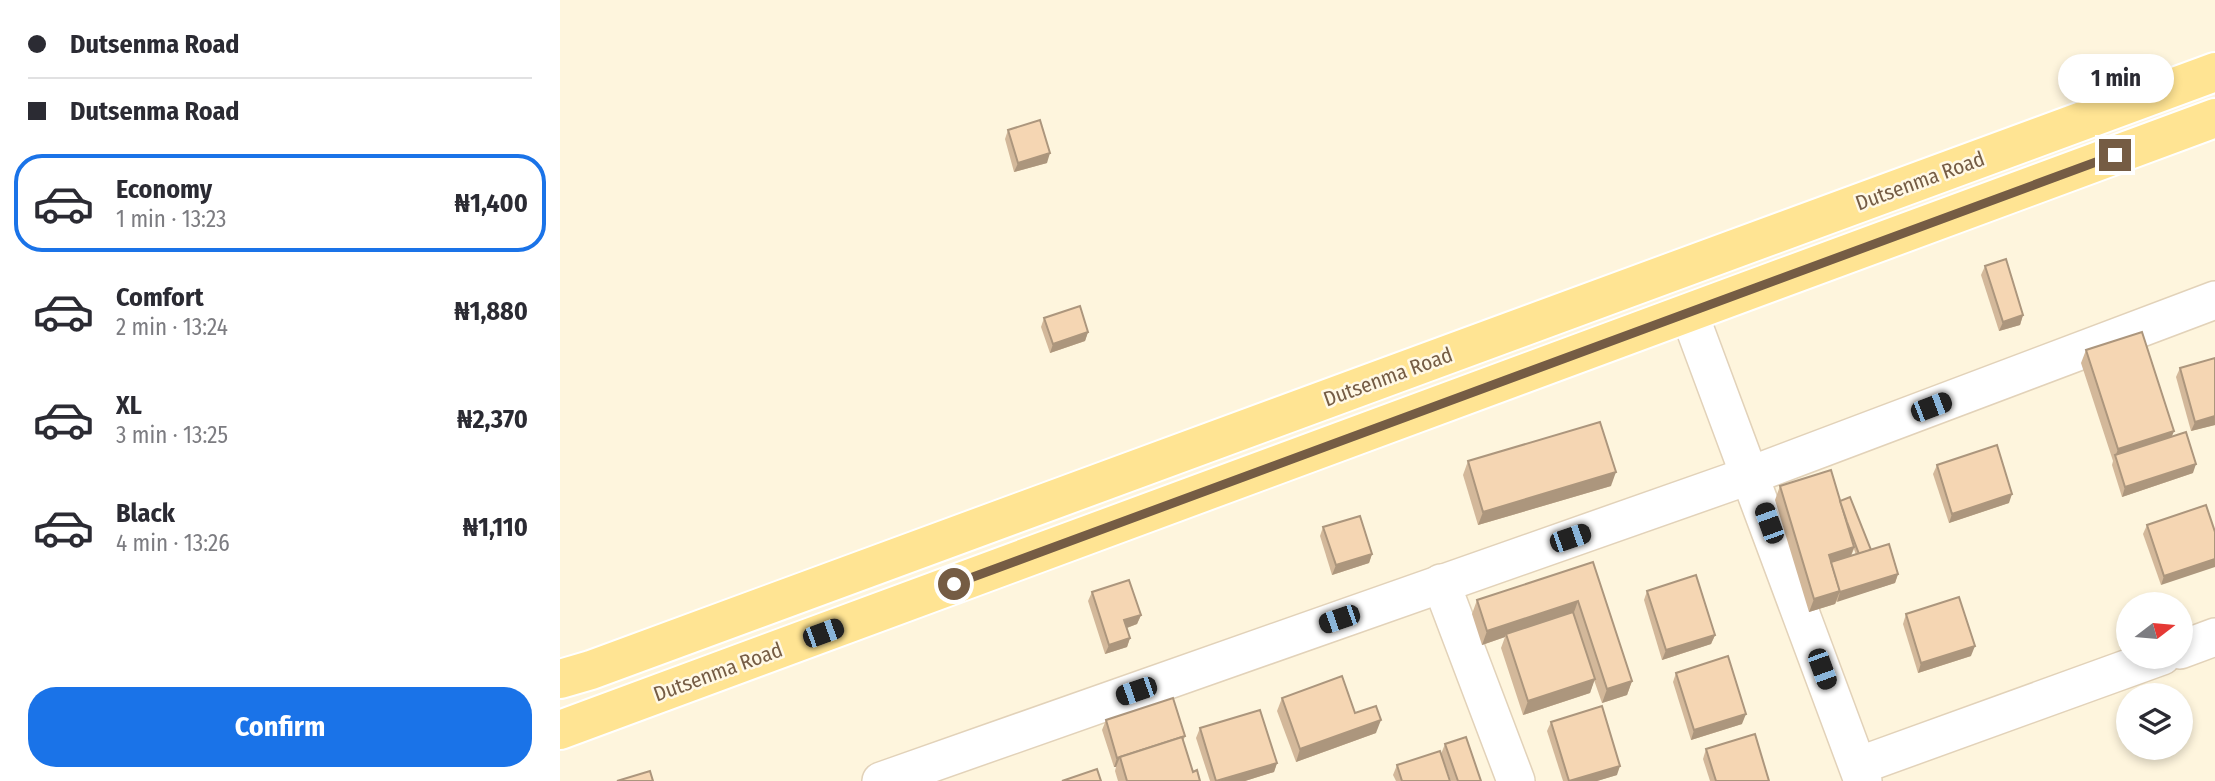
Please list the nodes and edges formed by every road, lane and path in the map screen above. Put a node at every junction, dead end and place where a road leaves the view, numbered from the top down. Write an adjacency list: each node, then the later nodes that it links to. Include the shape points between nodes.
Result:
1 (2215, 72): 10 (main road, Dutsenma Road)
2 (2215, 118): 4 (main road, Dutsenma Road)
3 (2215, 300): 5 (street)
4 (1689, 313): 5 (street); 11 (main road, Dutsenma Road)
5 (1751, 475): 6 (street); 12 (street)
6 (1441, 583): 13 (street); 14 (street)
7 (2215, 637): 8 (street)
8 (2193, 645)
9 (2129, 669): 12 (street)
10 (560, 679)
11 (560, 730)
12 (1860, 774)
13 (881, 781)
14 (1516, 781)

